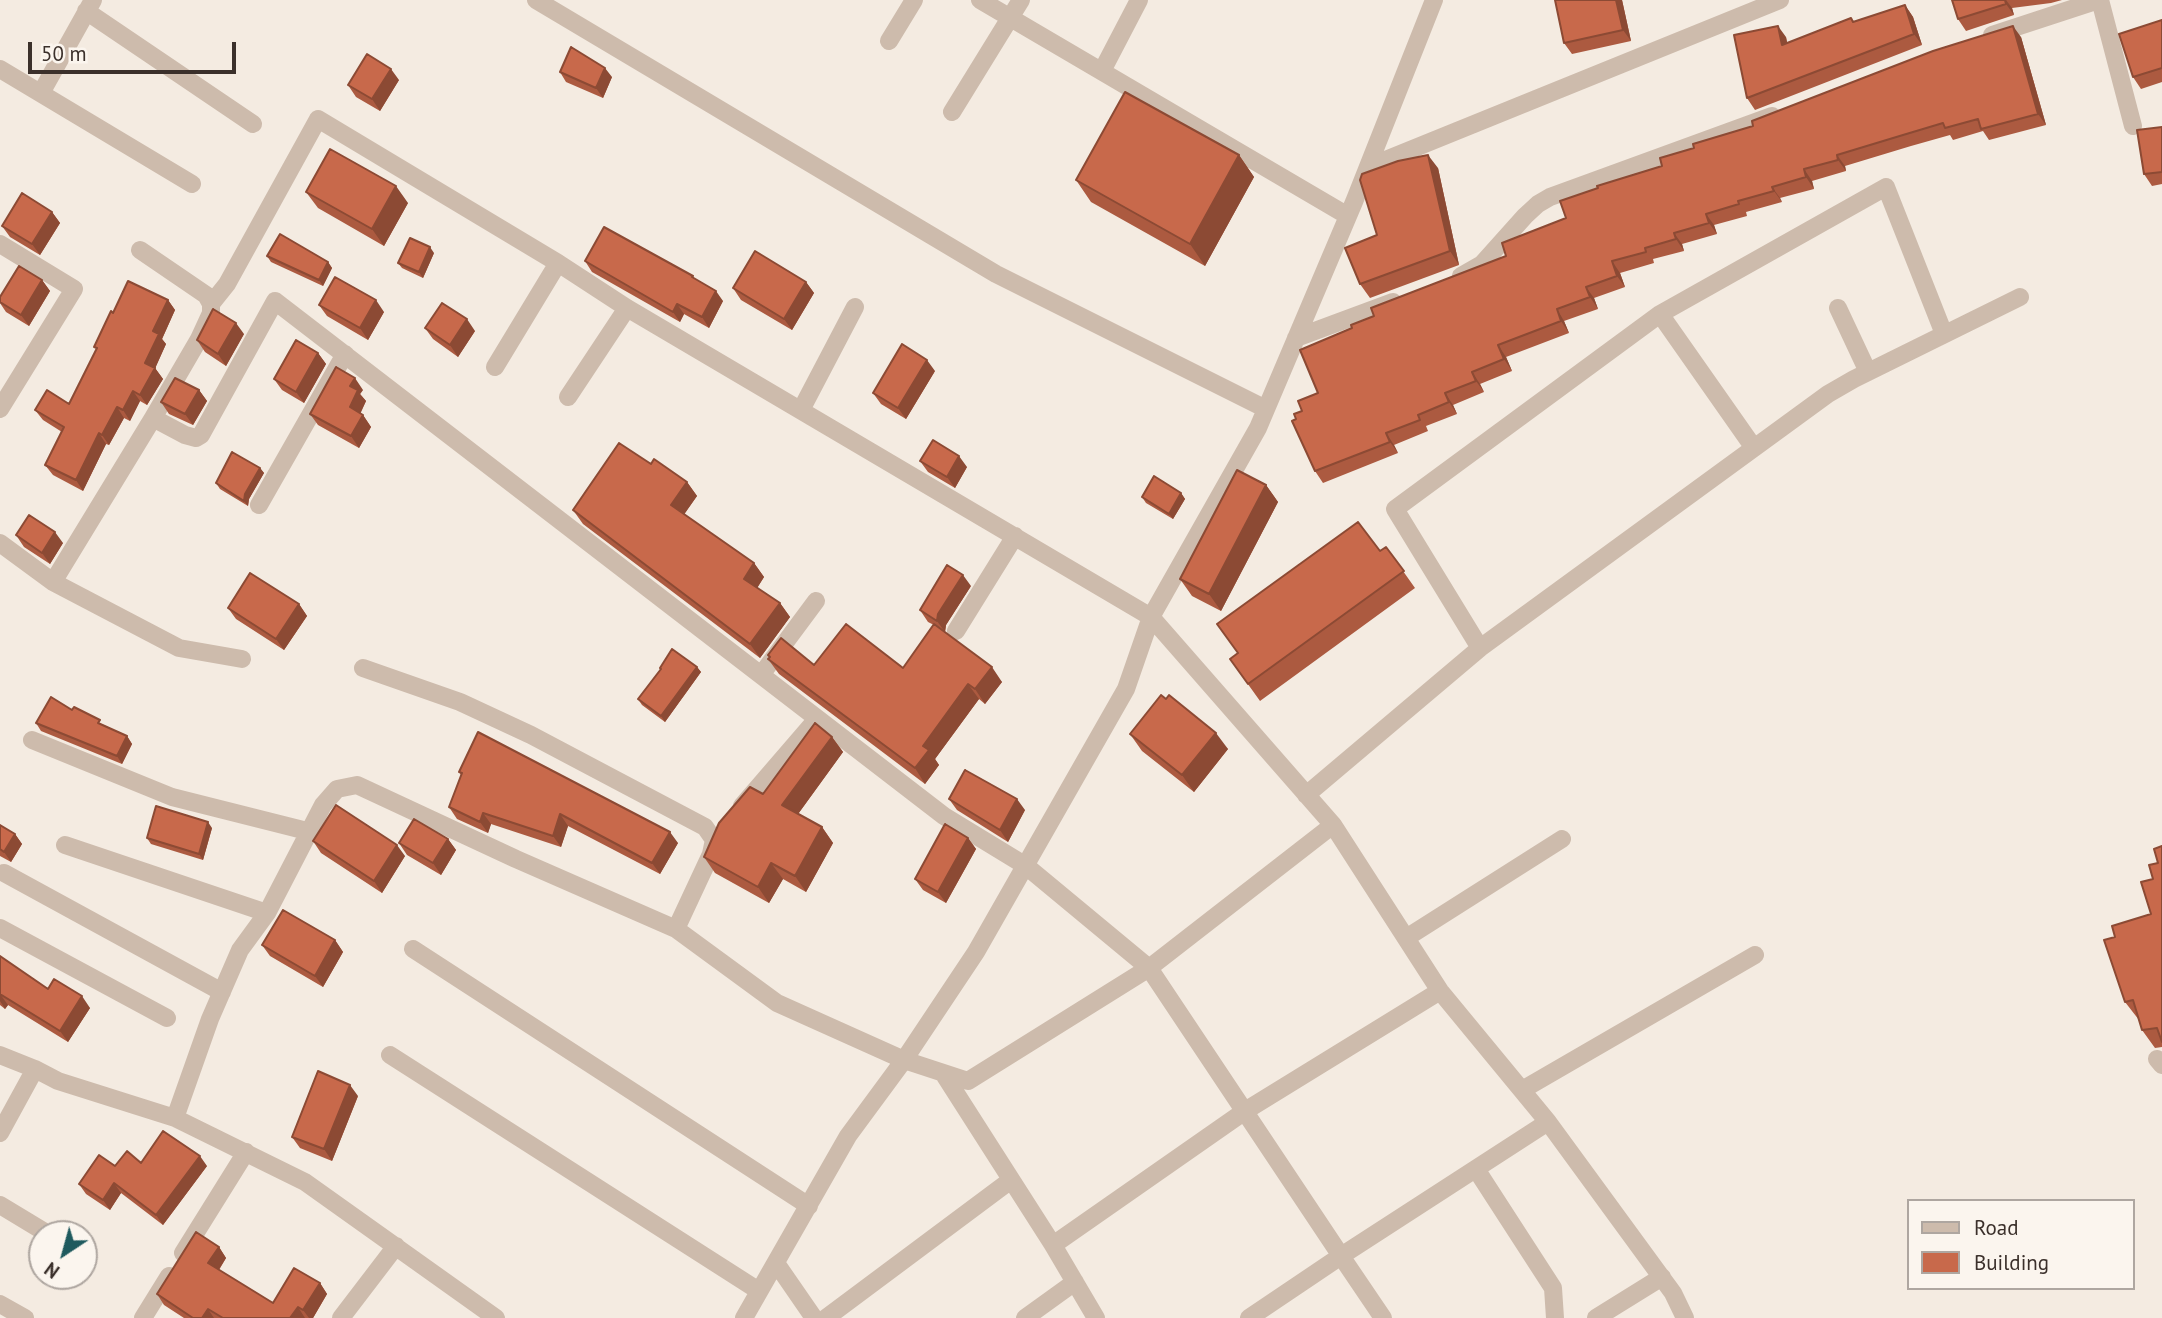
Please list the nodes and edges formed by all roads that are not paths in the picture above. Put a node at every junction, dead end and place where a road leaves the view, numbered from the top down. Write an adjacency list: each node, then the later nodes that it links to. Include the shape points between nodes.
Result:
1 (536, 0): 41 (street, via 996,274)
2 (914, 0): 12 (street)
3 (980, 0): 10 (street)
4 (1021, 0): 10 (street)
5 (1139, 0): 14 (street)
6 (1434, 0): 20 (street)
7 (1780, 0): 20 (street)
8 (2099, 0): 11 (street); 19 (street)
9 (90, 6): 15 (street); 18 (street)
10 (1011, 18): 14 (street); 16 (street)
11 (1975, 40)
12 (888, 41)
13 (0, 69): 15 (street)
14 (1102, 71): 22 (street)
15 (41, 93): 21 (street)
16 (952, 112)
17 (1782, 113): 26 (street, via 1550,197 1525,216 1482,264)
18 (253, 124)
19 (2133, 127)
20 (1368, 167): 22 (street)
21 (192, 184)
22 (1348, 216): 35 (street)
23 (0, 244): 40 (street, via 74,289)
24 (140, 250): 29 (street, via 206,295)
25 (558, 264): 29 (street, via 318,119 227,284); 31 (street); 37 (street)
26 (1444, 283)
27 (1407, 297): 35 (street)
28 (2020, 297): 34 (street)
29 (211, 304): 43 (street, via 207,323)
30 (855, 307): 42 (street)
31 (627, 308): 39 (street); 42 (street)
32 (1838, 309): 38 (street)
33 (1660, 314): 34 (street, via 1886,187); 44 (street); 52 (street, via 1395,509)
34 (1944, 334): 38 (street)
35 (1296, 338): 41 (street)
36 (345, 354): 43 (street, via 275,301 201,435 185,435); 45 (street); 55 (street)
37 (495, 367)
38 (1868, 372): 44 (street, via 1828,394)
39 (568, 397)
40 (0, 409)
41 (1266, 409): 50 (street)
42 (800, 410): 46 (street)
43 (153, 418): 48 (street)
44 (1754, 448): 52 (street)
45 (259, 505)
46 (1015, 537): 50 (street); 51 (street)
47 (0, 543): 48 (street)
48 (53, 582): 53 (street, via 178,648)
49 (816, 601): 55 (street)
50 (1152, 617): 58 (street); 64 (street, via 1126,689)
51 (957, 631)
52 (1480, 648): 58 (street)
53 (242, 659)
54 (363, 668): 62 (street, via 460,702 531,735 705,827)
55 (761, 675): 56 (street)
56 (817, 719): 62 (street); 64 (street, via 944,816)
57 (32, 740): 60 (street, via 172,797)
58 (1306, 795): 59 (street)
59 (1333, 825): 69 (street); 72 (street)
60 (311, 832): 66 (street); 68 (street, via 323,805 337,789 357,785)
61 (1562, 839): 69 (street)
62 (714, 840): 68 (street, via 712,854)
63 (65, 845): 66 (street)
64 (1026, 866): 72 (street); 78 (street)
65 (4, 873): 74 (street)
66 (267, 913): 74 (street, via 240,950)
67 (0, 928): 75 (street)
68 (676, 929): 78 (street, via 777,1003)
69 (1406, 938): 73 (street)
70 (413, 948): 90 (street)
71 (1755, 956): 81 (street)
72 (1149, 968): 80 (street, via 968,1081); 82 (street)
73 (1440, 991): 81 (street); 82 (street)
74 (222, 992): 83 (street)
75 (167, 1018)
76 (0, 1055): 79 (street)
77 (390, 1055): 98 (street)
78 (904, 1060): 80 (street); 90 (street, via 848,1136)
79 (35, 1069): 83 (street, via 58,1081); 85 (street)
80 (943, 1073): 88 (street)
81 (1521, 1090): 84 (street)
82 (1245, 1111): 92 (street); 94 (street)
83 (175, 1118): 86 (street)
84 (1548, 1122): 87 (street); 96 (street)
85 (0, 1133)
86 (246, 1152): 93 (street, via 305,1182); 101 (street)
87 (1476, 1168): 94 (street); 111 (street, via 1553,1288)
88 (1011, 1180): 92 (street); 106 (street)
89 (0, 1205): 91 (street)
90 (809, 1206): 95 (street)
91 (28, 1222)
92 (1053, 1245): 97 (street)
93 (396, 1246): 102 (street); 103 (street)
94 (1341, 1256): 109 (street); 110 (street)
95 (776, 1263): 98 (street); 105 (street)
96 (1662, 1277): 112 (street); 113 (street)
97 (1075, 1282): 107 (street); 108 (street)
98 (759, 1292): 104 (street)
99 (0, 1304): 100 (street)
100 (25, 1318)
101 (143, 1318)
102 (341, 1318)
103 (496, 1318)
104 (744, 1318)
105 (814, 1318)
106 (826, 1318)
107 (1025, 1318)
108 (1096, 1318)
109 (1250, 1318)
110 (1383, 1318)
111 (1555, 1318)
112 (1596, 1318)
113 (1685, 1318)

